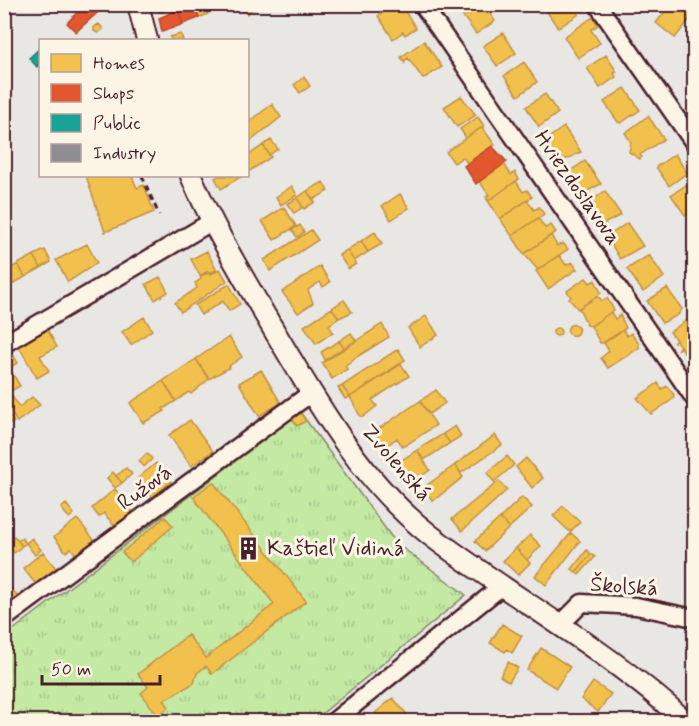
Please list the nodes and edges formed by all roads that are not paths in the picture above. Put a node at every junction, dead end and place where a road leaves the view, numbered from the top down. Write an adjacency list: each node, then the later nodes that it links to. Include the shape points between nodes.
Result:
1 (138, 4): 4 (street)
2 (422, 4): 10 (street, Hviezdoslavova)
3 (597, 4): 5 (street)
4 (147, 39)
5 (694, 143)
6 (191, 177): 7 (street, Zvolenská)
7 (211, 222): 8 (street); 9 (street, Zvolenská)
8 (4, 344)
9 (311, 393): 11 (street, Zvolenská, via 365,471 393,503); 13 (street, Ružová)
10 (694, 398)
11 (502, 586): 14 (street, Zvolenská); 15 (street)
12 (694, 618): 14 (street, Školská, via 636,606 582,603)
13 (4, 620)
14 (559, 626): 16 (street, Zvolenská, via 625,671)
15 (333, 722)
16 (686, 722)

